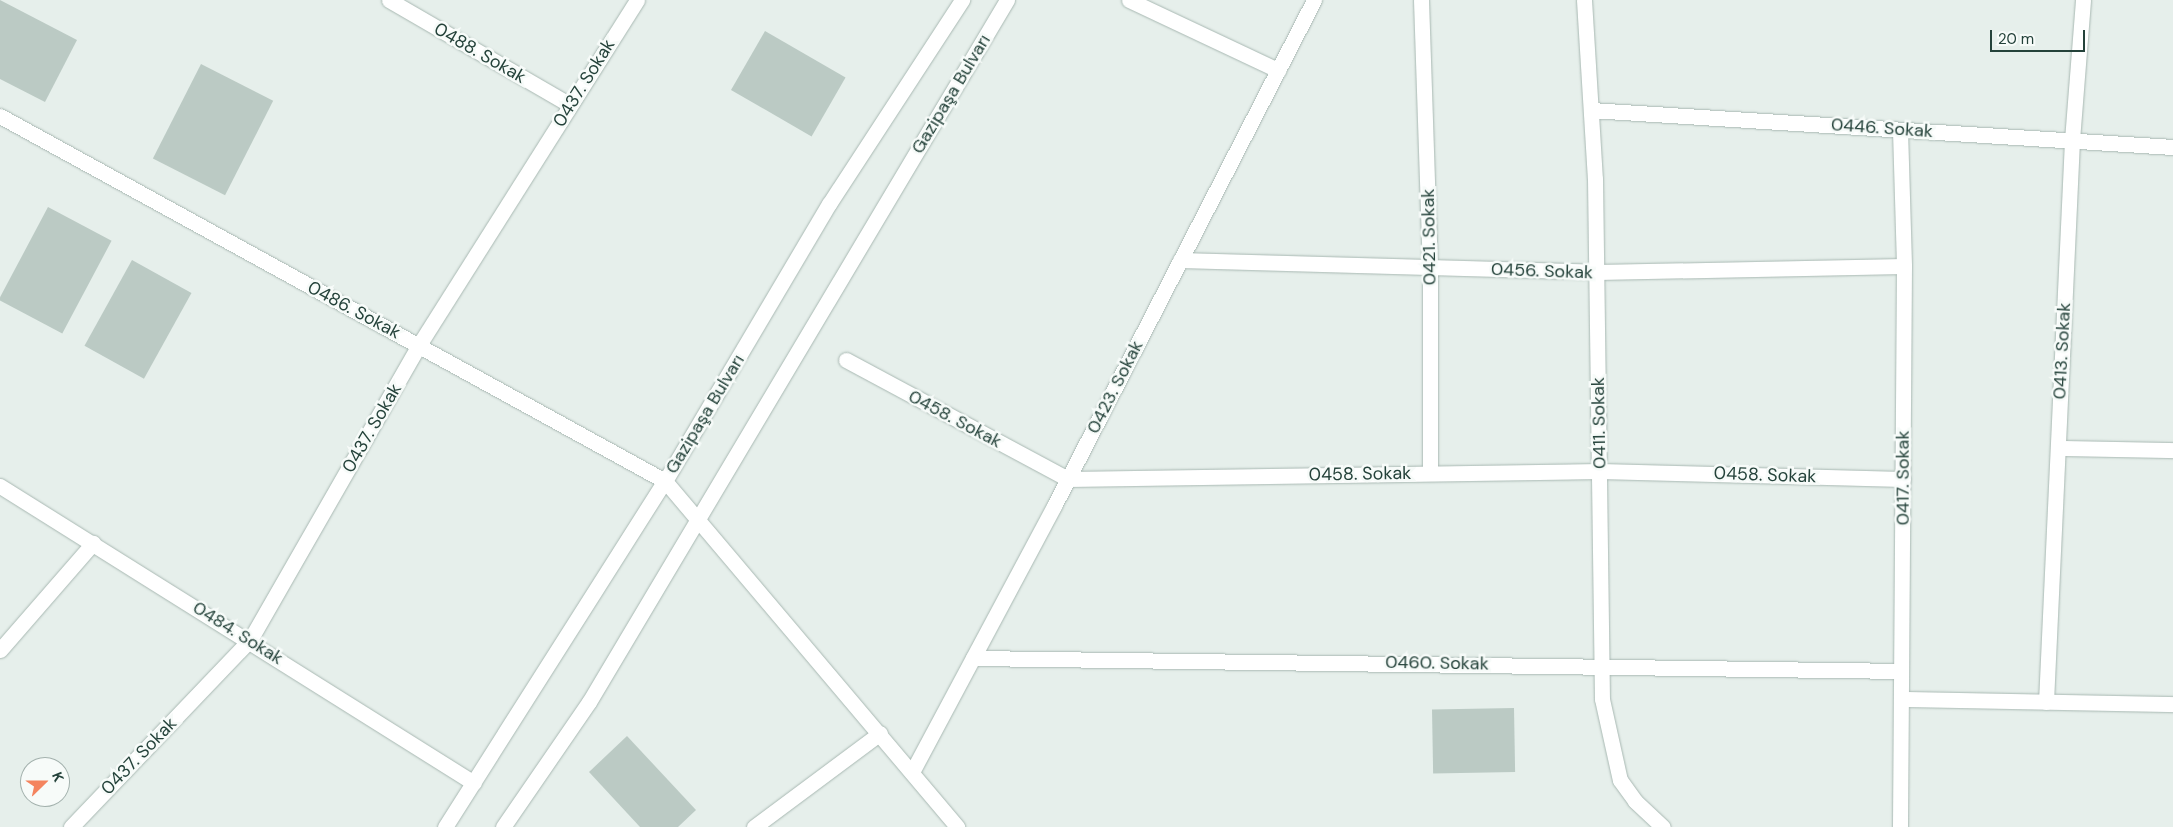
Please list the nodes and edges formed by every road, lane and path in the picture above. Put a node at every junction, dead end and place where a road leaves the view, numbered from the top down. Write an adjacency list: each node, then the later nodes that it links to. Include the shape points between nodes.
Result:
1 (389, 0): 11 (street, 0488. Sokak)
2 (637, 0): 11 (street, 0437. Sokak)
3 (1007, 0): 31 (street, Gazipaşa Bulvarı)
4 (1129, 0): 10 (street)
5 (1314, 0): 10 (street, 0423. Sokak)
6 (1422, 0): 19 (street, 0421. Sokak)
7 (1584, 0): 12 (street, 0411. Sokak)
8 (2083, 0): 15 (street, 0413. Sokak)
9 (960, 1): 29 (street, Gazipaşa Bulvarı, via 829,204)
10 (1278, 70): 17 (street, 0423. Sokak)
11 (570, 106): 21 (street, 0437. Sokak)
12 (1591, 110): 14 (street, 0446. Sokak); 20 (street, 0411. Sokak)
13 (0, 116): 21 (street, 0486. Sokak)
14 (1900, 130): 15 (street, 0446. Sokak); 18 (street, 0417. Sokak)
15 (2072, 140): 16 (street, 0446. Sokak); 23 (street, 0413. Sokak)
16 (2173, 147)
17 (1180, 260): 19 (street, 0456. Sokak); 27 (street, 0423. Sokak)
18 (1904, 266): 20 (street, 0456. Sokak); 28 (street, 0417. Sokak)
19 (1430, 267): 20 (street, 0456. Sokak); 26 (street, 0421. Sokak)
20 (1597, 272): 25 (street, 0411. Sokak)
21 (419, 345): 29 (street, 0486. Sokak); 33 (street, 0437. Sokak)
22 (846, 360): 27 (street, 0458. Sokak)
23 (2058, 448): 24 (street); 39 (street, 0413. Sokak)
24 (2173, 450)
25 (1600, 471): 26 (street, 0458. Sokak); 28 (street, 0458. Sokak); 36 (street, 0411. Sokak)
26 (1430, 473): 27 (street, 0458. Sokak)
27 (1068, 479): 35 (street, 0423. Sokak)
28 (1903, 479): 37 (street, 0417. Sokak)
29 (665, 481): 31 (street, 0486. Sokak); 43 (street, Gazipaşa Bulvarı)
30 (0, 486): 32 (street, 0484. Sokak)
31 (696, 519): 41 (street, 0486. Sokak); 46 (street, Gazipaşa Bulvarı, via 589,702)
32 (93, 543): 33 (street, 0484. Sokak); 34 (street)
33 (250, 640): 43 (street, 0484. Sokak); 44 (street, 0437. Sokak)
34 (0, 650)
35 (973, 658): 36 (street, 0460. Sokak); 42 (street, 0423. Sokak)
36 (1602, 665): 37 (street, 0460. Sokak); 49 (street, 0411. Sokak, via 1602,699 1620,780 1635,802)
37 (1901, 671): 38 (street, 0417. Sokak)
38 (1901, 700): 39 (street); 50 (street, 0417. Sokak)
39 (2046, 702): 40 (street)
40 (2173, 704)
41 (880, 733): 42 (street, 0486. Sokak); 47 (street)
42 (912, 772): 48 (street, 0486. Sokak)
43 (474, 783): 45 (street, Gazipaşa Bulvarı)
44 (71, 827)
45 (445, 827)
46 (504, 827)
47 (754, 827)
48 (957, 827)
49 (1663, 827)
50 (1900, 827)

